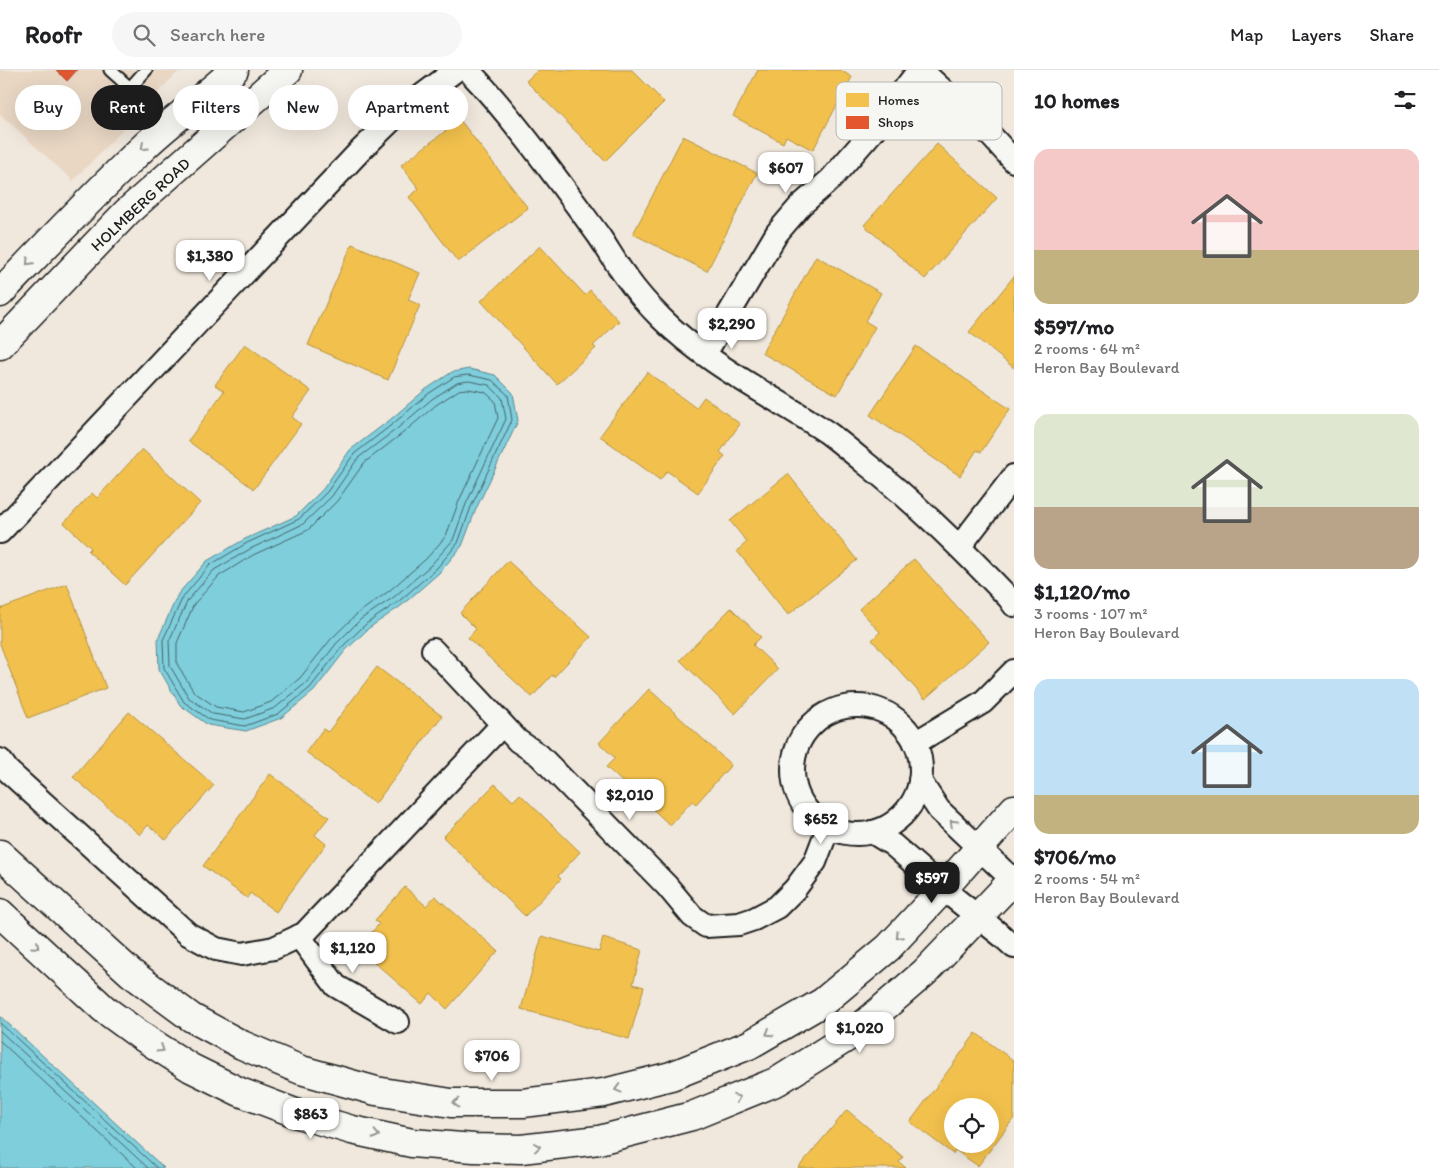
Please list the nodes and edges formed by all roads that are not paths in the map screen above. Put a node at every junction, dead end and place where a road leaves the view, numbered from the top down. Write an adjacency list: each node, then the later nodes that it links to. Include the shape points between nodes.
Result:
1 (110, 70): 2 (lane, via 130,88)
2 (146, 70)
3 (234, 70): 13 (street, one-way to 13, via 149,142)
4 (288, 70): 14 (street, HOLMBERG ROAD, via 127,212)
5 (456, 70): 17 (street, via 400,112 359,152)
6 (468, 70): 15 (street, via 562,186 626,278 660,318)
7 (920, 70): 8 (street); 9 (street)
8 (911, 82)
9 (933, 82)
10 (866, 140): 15 (street, via 831,179 801,204 777,233)
11 (995, 140): 12 (street)
12 (1014, 160)
13 (0, 293)
14 (0, 345)
15 (705, 354): 18 (street, via 829,434 898,489)
16 (1014, 476): 18 (street)
17 (0, 532)
18 (960, 546): 19 (street)
19 (1014, 605)
20 (433, 650): 22 (street)
21 (1014, 671): 23 (street, via 983,702)
22 (502, 725): 27 (street, via 539,755 667,886 692,916 706,926 739,924 777,907 796,889 815,862); 35 (street)
23 (915, 743): 25 (street); 27 (street, via 902,725 884,712 863,706 841,708 820,717 804,733 795,753 792,775 798,797 810,815)
24 (0, 760): 35 (street, via 188,934 216,949 242,954 274,948)
25 (920, 781): 28 (street, via 904,814 890,825); 29 (street, one-way to 25, via 939,810)
26 (1014, 809): 29 (street)
27 (828, 828): 28 (street, via 850,834)
28 (872, 832): 32 (street, via 893,845)
29 (979, 848): 31 (street); 32 (street)
30 (0, 854): 32 (street, one-way to 30, via 888,948 823,1002 749,1045 671,1076 604,1093 523,1103 451,1104 376,1092 301,1070 242,1045 192,1018 131,973)
31 (1014, 880): 34 (street)
32 (943, 889): 34 (street)
33 (0, 914): 34 (street, one-way to 34, via 104,1009 191,1068 240,1092 352,1130 412,1142 521,1149 599,1140 692,1116 778,1081 854,1033 925,972)
34 (978, 917): 36 (street)
35 (299, 936): 37 (street, via 336,986)
36 (1014, 947)
37 (398, 1022)

